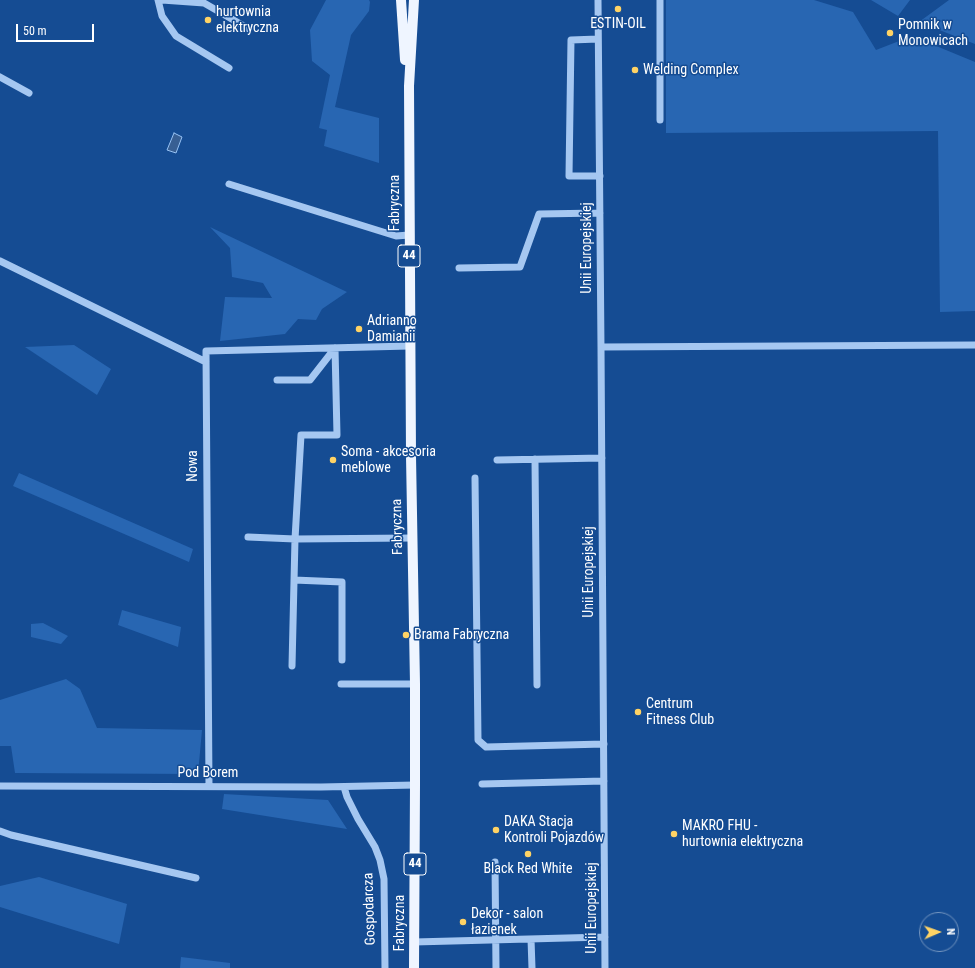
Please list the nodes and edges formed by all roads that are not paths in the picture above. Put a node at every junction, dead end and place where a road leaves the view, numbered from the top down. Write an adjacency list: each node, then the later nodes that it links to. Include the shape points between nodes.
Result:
1 (158, 0): 9 (street, via 162,16 176,36)
2 (162, 0): 7 (street, via 204,3)
3 (401, 0): 11 (main road, Fabryczna / 44)
4 (414, 0): 11 (main road, Fabryczna / 44)
5 (598, 0): 8 (street, Unii Europejskiej)
6 (660, 0): 13 (street)
7 (249, 29)
8 (598, 39): 14 (street, Unii Europejskiej); 14 (street, via 571,40 569,176)
9 (229, 68)
10 (0, 77): 12 (street)
11 (409, 86): 17 (main road, Fabryczna / 44)
12 (30, 93)
13 (660, 120)
14 (600, 176): 16 (street, Unii Europejskiej)
15 (229, 184): 17 (street, via 396,236)
16 (600, 213): 19 (street, via 539,214 520,267); 22 (street, Unii Europejskiej)
17 (409, 235): 21 (main road, Fabryczna / 44)
18 (0, 260): 24 (street)
19 (459, 268)
20 (975, 345): 22 (street)
21 (410, 346): 23 (street); 31 (main road, Fabryczna / 44)
22 (601, 347): 26 (street, Unii Europejskiej)
23 (335, 348): 24 (street, via 206,351); 25 (street, via 310,380); 32 (street, via 337,435 301,435)
24 (206, 362): 44 (street, Nowa)
25 (277, 380)
26 (602, 458): 27 (street); 39 (street, Unii Europejskiej)
27 (535, 459): 28 (street); 38 (street)
28 (497, 460)
29 (475, 478): 39 (street, via 478,740 486,747)
30 (248, 537): 32 (street)
31 (412, 538): 32 (street); 37 (main road, Fabryczna / 44)
32 (295, 539): 33 (street)
33 (294, 580): 34 (street, via 342,582); 35 (street)
34 (342, 660)
35 (292, 666)
36 (341, 684): 37 (street)
37 (415, 684): 42 (main road, Fabryczna / 44)
38 (537, 685)
39 (604, 744): 40 (street, Unii Europejskiej)
40 (604, 781): 41 (street); 49 (street, Unii Europejskiej)
41 (482, 784)
42 (416, 785): 45 (street, Pod Borem); 52 (main road, Fabryczna / 44)
43 (0, 786): 44 (street, Pod Borem)
44 (209, 786): 45 (street, Pod Borem)
45 (344, 787): 53 (street, Gospodarcza, via 380,860 384,879)
46 (0, 831): 48 (street)
47 (495, 862): 51 (street)
48 (196, 878)
49 (605, 937): 50 (street); 57 (street, Unii Europejskiej)
50 (531, 939): 51 (street); 56 (street)
51 (496, 940): 52 (street); 55 (street)
52 (414, 942): 54 (main road, Fabryczna / 44)
53 (385, 968)
54 (414, 968)
55 (496, 968)
56 (532, 968)
57 (605, 968)

